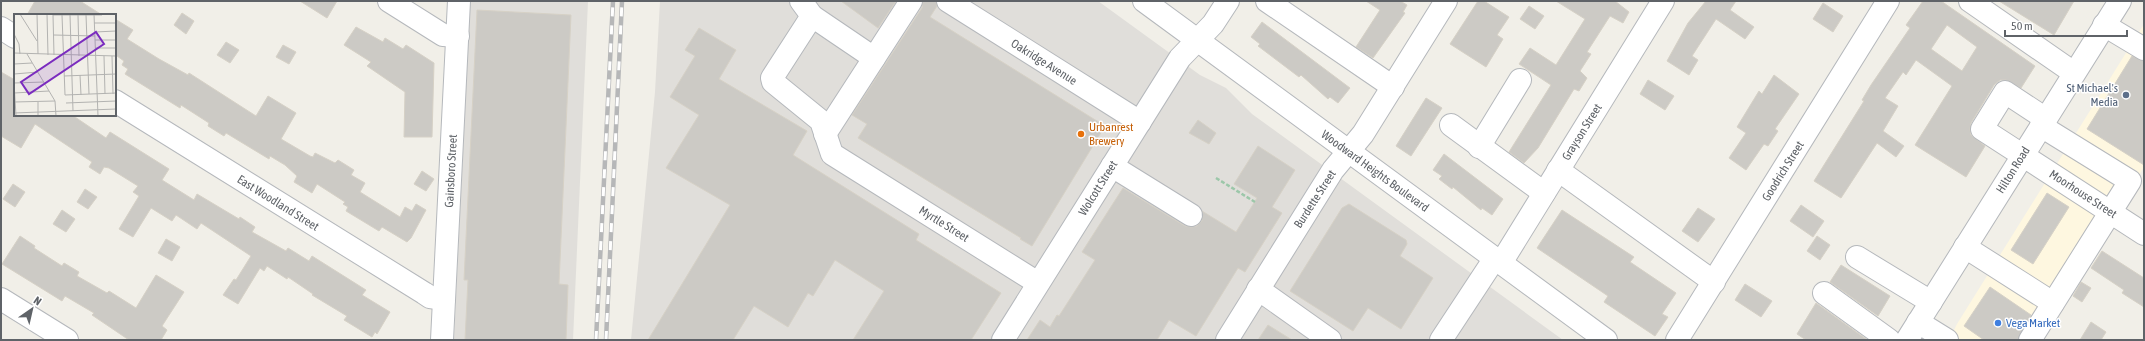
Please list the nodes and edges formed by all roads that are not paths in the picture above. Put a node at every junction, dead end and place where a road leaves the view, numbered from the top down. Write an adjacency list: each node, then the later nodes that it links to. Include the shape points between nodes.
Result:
1 (389, 1): 17 (street, via 443,35)
2 (459, 1): 17 (street, Gainsboro Street)
3 (911, 1): 20 (street)
4 (948, 1): 25 (street, Oakridge Avenue)
5 (1144, 1): 18 (street, Woodward Heights Boulevard)
6 (1228, 1): 18 (street, Wolcott Street, via 1213,24)
7 (1267, 1): 23 (street)
8 (1446, 1): 23 (street, Burdette Street)
9 (1664, 1): 33 (street, Grayson Street)
10 (1888, 1): 41 (street, Goodrich Street)
11 (1970, 1): 21 (street)
12 (2120, 1): 14 (street, Hilton Road)
13 (806, 9): 20 (street); 28 (street, Myrtle Street, via 772,78 775,85 821,122)
14 (2104, 25): 19 (street); 21 (street, Hilton Road)
15 (1, 28): 16 (street)
16 (14, 36)
17 (458, 36): 46 (street, Gainsboro Street)
18 (1197, 41): 25 (street, Wolcott Street, via 1180,58); 30 (street, Woodward Heights Boulevard)
19 (2144, 49)
20 (874, 58): 28 (street)
21 (2074, 73): 26 (street, Hilton Road)
22 (1520, 80): 29 (street)
23 (1393, 87): 30 (street, Burdette Street, via 1363,134)
24 (116, 101): 46 (street, East Woodland Street, via 424,294)
25 (1140, 122): 32 (street, Wolcott Street)
26 (2044, 122): 31 (street, Hilton Road); 31 (street, Moorhouse Street, via 2005,92 1982,129); 35 (street, via 2130,181)
27 (1451, 125): 29 (street)
28 (825, 134): 42 (street, Myrtle Street, via 832,154)
29 (1479, 146): 34 (street)
30 (1348, 151): 40 (street, Woodward Heights Boulevard); 43 (street, Burdette Street, via 1333,170)
31 (2023, 155): 35 (street, Moorhouse Street); 38 (street, Hilton Road)
32 (1112, 166): 36 (street); 42 (street, Wolcott Street)
33 (1558, 170): 34 (street, Grayson Street); 41 (street)
34 (1544, 193): 40 (street, Grayson Street)
35 (2110, 212): 37 (street, Moorhouse Street); 48 (street)
36 (1191, 215)
37 (2144, 234)
38 (1965, 247): 47 (street, Hilton Road); 48 (street)
39 (1857, 257): 47 (street)
40 (1498, 261): 55 (street, Grayson Street); 56 (street, Woodward Heights Boulevard)
41 (1714, 282): 57 (street, Goodrich Street)
42 (1038, 283): 52 (street, Wolcott Street)
43 (1258, 289): 53 (street, Burdette Street); 54 (street)
44 (1824, 293): 58 (street)
45 (1, 299): 50 (street)
46 (444, 299): 51 (street, Gainsboro Street)
47 (1931, 302): 49 (street, Hilton Road)
48 (2054, 303): 60 (street)
49 (1913, 331): 59 (street)
50 (66, 340)
51 (442, 340)
52 (1003, 340)
53 (1227, 340)
54 (1330, 340)
55 (1441, 340)
56 (1606, 340)
57 (1677, 340)
58 (1889, 340)
59 (1947, 340)
60 (2030, 340)

